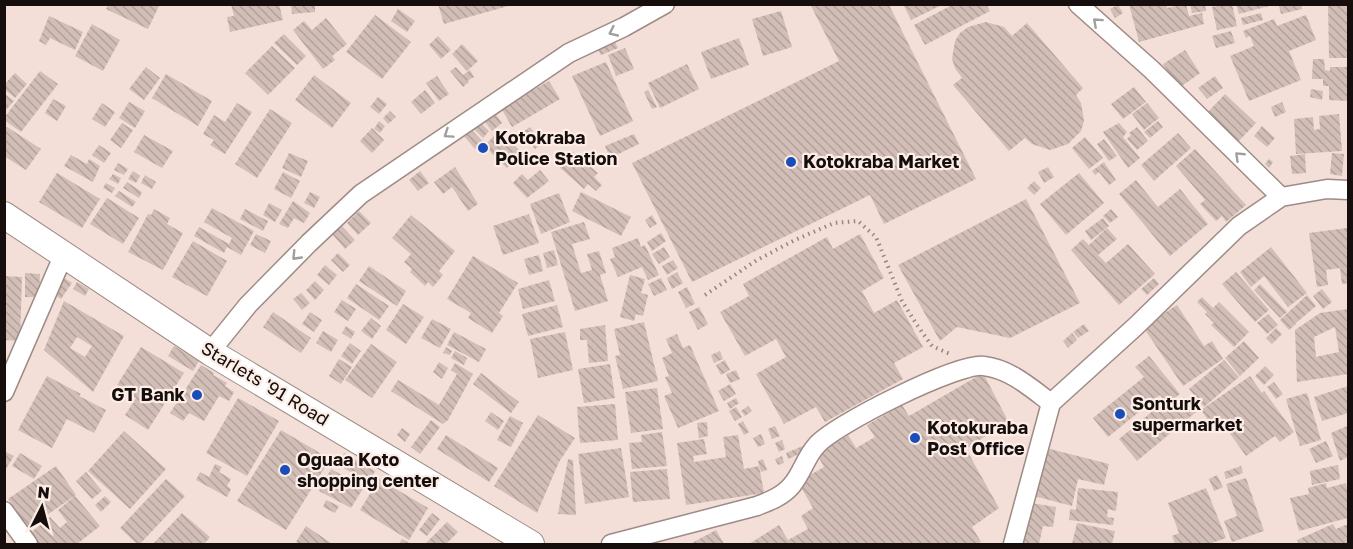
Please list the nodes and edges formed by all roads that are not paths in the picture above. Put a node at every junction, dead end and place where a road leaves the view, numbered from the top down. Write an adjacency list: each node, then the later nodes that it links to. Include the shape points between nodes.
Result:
1 (665, 4): 7 (street, one-way to 7, via 569,53 361,194 248,305)
2 (1078, 4): 4 (street, one-way to 2, via 1152,70)
3 (1348, 190): 4 (street, via 1327,189)
4 (1281, 197): 9 (street, via 1239,226)
5 (4, 215): 6 (street, Starlets '91 Road)
6 (64, 254): 7 (street, Starlets '91 Road); 8 (street)
7 (210, 352): 12 (street, Starlets '91 Road)
8 (4, 392)
9 (1051, 404): 13 (street, via 1003,371 982,365 948,374 832,432 816,446 792,485 776,498); 14 (street)
10 (4, 511): 11 (street)
11 (28, 544)
12 (531, 544)
13 (611, 544)
14 (1013, 544)

